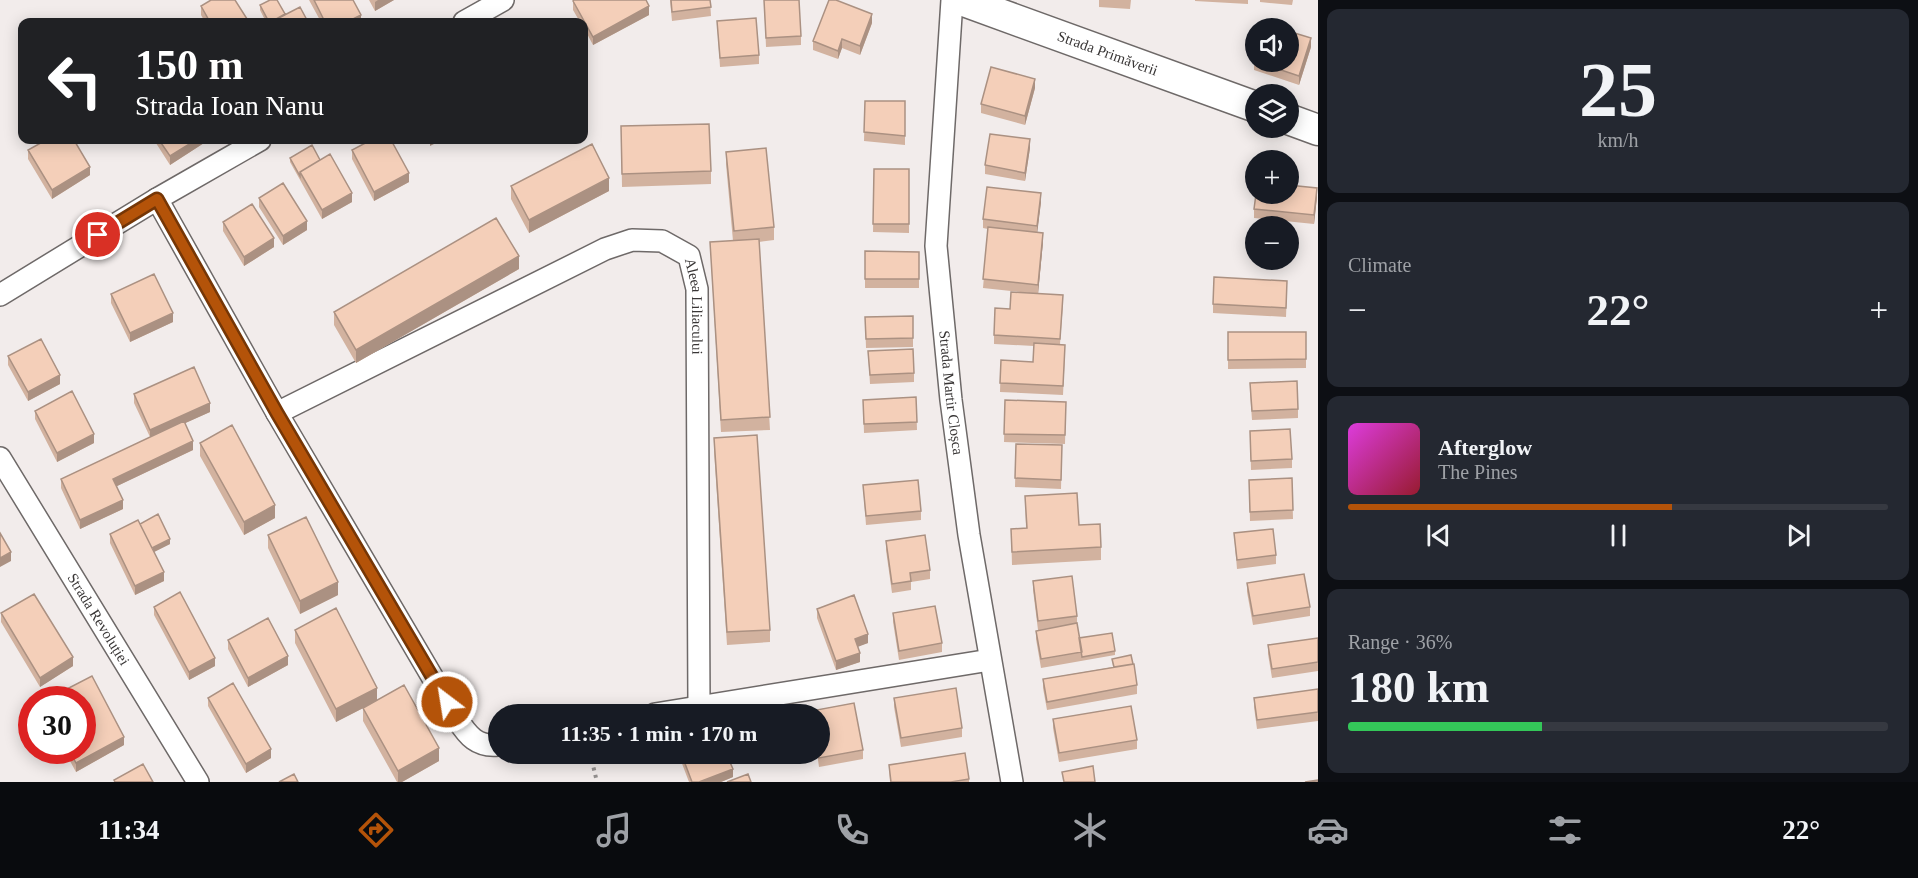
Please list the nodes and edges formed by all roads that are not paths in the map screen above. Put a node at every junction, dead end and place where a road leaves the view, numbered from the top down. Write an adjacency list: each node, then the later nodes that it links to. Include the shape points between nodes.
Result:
1 (503, 0): 4 (street)
2 (952, 0): 13 (street, Strada Martir Cloșca, via 936,246 951,400)
3 (961, 0): 5 (main road, Strada Primăverii)
4 (471, 18)
5 (1245, 103)
6 (1299, 123): 7 (main road)
7 (1318, 130)
8 (253, 144): 9 (street)
9 (157, 199): 10 (street); 11 (street)
10 (0, 296)
11 (277, 413): 14 (street, Aleea Liliacului, via 605,249 632,240 662,241 689,256 697,289); 16 (street, via 466,733)
12 (0, 458): 17 (street, Strada Revoluției)
13 (990, 660): 15 (street); 18 (street, Strada Martir Cloșca)
14 (699, 704)
15 (712, 704)
16 (488, 745)
17 (198, 782)
18 (1012, 782)

